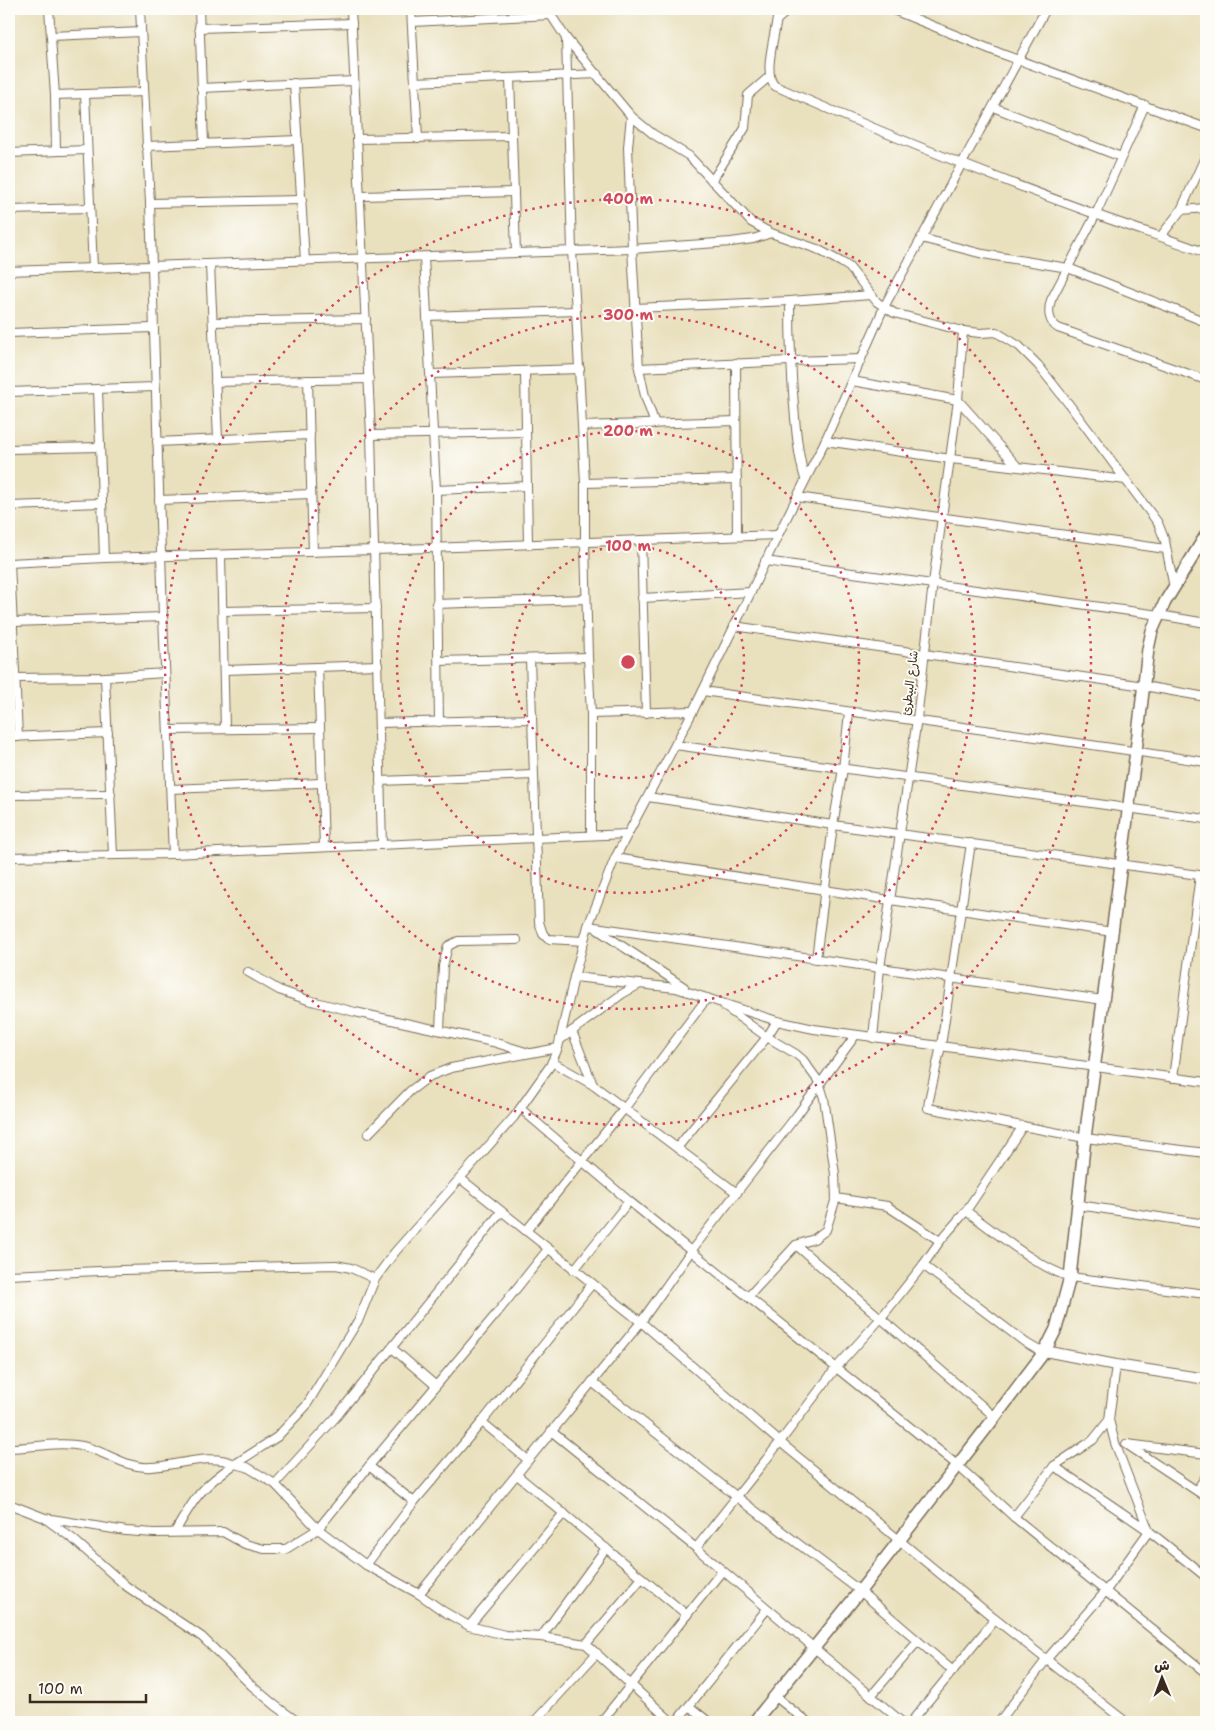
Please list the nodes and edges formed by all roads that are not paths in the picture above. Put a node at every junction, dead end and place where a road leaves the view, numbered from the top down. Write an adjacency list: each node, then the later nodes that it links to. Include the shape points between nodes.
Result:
1 (49, 9): 16 (street)
2 (140, 9): 15 (street)
3 (198, 9): 14 (street)
4 (351, 9): 13 (street)
5 (411, 9): 12 (street)
6 (778, 9): 11 (street)
7 (790, 9): 11 (street)
8 (891, 9): 18 (street)
9 (1046, 9): 18 (street)
10 (549, 12): 12 (street); 17 (street)
11 (778, 19): 21 (street)
12 (412, 22): 24 (street)
13 (352, 24): 14 (street); 23 (street)
14 (199, 28): 26 (street)
15 (141, 32): 16 (street); 27 (street)
16 (51, 36): 29 (street)
17 (566, 38): 19 (street); 20 (street)
18 (1020, 59): 30 (street); 31 (street)
19 (597, 74): 20 (street); 32 (street)
20 (567, 75): 22 (street); 60 (street)
21 (770, 76): 45 (street, via 772,84 777,87); 46 (street, via 748,95 744,128)
22 (510, 78): 24 (street); 34 (street)
23 (354, 81): 25 (street); 35 (street)
24 (415, 82): 36 (street)
25 (294, 83): 26 (street); 37 (street)
26 (201, 88): 38 (street)
27 (144, 92): 28 (street); 39 (street)
28 (85, 94): 29 (street); 40 (street)
29 (55, 95): 41 (street)
30 (1145, 105): 33 (street); 44 (street)
31 (993, 107): 44 (street); 45 (street)
32 (631, 116): 46 (street, via 689,156); 59 (street, via 628,138)
33 (1206, 128)
34 (512, 136): 36 (street); 47 (street)
35 (357, 139): 36 (street); 48 (street)
36 (418, 139)
37 (298, 140): 38 (street); 49 (street)
38 (204, 144): 39 (street)
39 (146, 146): 50 (street)
40 (87, 150): 41 (street); 51 (street)
41 (56, 151): 42 (street)
42 (9, 153)
43 (1206, 155): 54 (street)
44 (1121, 157): 55 (street)
45 (962, 163): 55 (street); 58 (street)
46 (712, 181): 56 (street, via 751,222)
47 (514, 192): 48 (street); 61 (street)
48 (361, 196): 64 (street)
49 (302, 200): 50 (street); 65 (street)
50 (150, 203): 67 (street)
51 (90, 208): 53 (street); 68 (street)
52 (1206, 208): 54 (street)
53 (9, 210)
54 (1181, 210): 57 (street)
55 (1096, 214): 57 (street); 69 (street)
56 (771, 233): 59 (street, via 731,242); 71 (street, via 817,248 841,262 849,267)
57 (1161, 236): 62 (street)
58 (921, 238): 69 (street, via 983,254); 73 (street)
59 (632, 249): 60 (street); 74 (street)
60 (572, 251): 61 (street); 75 (street)
61 (516, 253): 63 (street)
62 (1206, 253)
63 (424, 257): 64 (street); 76 (street)
64 (364, 259): 65 (street); 77 (street)
65 (305, 261): 66 (street)
66 (210, 265): 67 (street); 78 (street)
67 (151, 267): 68 (street); 80 (street)
68 (93, 268): 70 (street)
69 (1068, 268): 79 (street); 92 (street, via 1050,303 1054,326)
70 (9, 271)
71 (871, 295): 72 (street); 73 (street)
72 (790, 301): 74 (street); 84 (street)
73 (884, 307): 81 (street, via 900,315); 83 (street)
74 (635, 308): 86 (street)
75 (576, 311): 76 (street); 87 (street)
76 (428, 316): 89 (street)
77 (366, 319): 78 (street); 90 (street)
78 (213, 322): 94 (street)
79 (1206, 322)
80 (153, 328): 82 (street); 95 (street)
81 (963, 331): 98 (street, شارع البيطرئ); 115 (street, via 997,333 1019,346 1062,395)
82 (9, 333)
83 (861, 359): 84 (street); 93 (street)
84 (790, 361): 85 (street); 114 (street, via 797,441)
85 (736, 363): 86 (street); 99 (street)
86 (639, 368): 100 (street)
87 (580, 369): 88 (street); 101 (street)
88 (525, 371): 89 (street); 102 (street)
89 (431, 374): 103 (street)
90 (369, 379): 91 (street); 105 (street)
91 (308, 380): 94 (street); 104 (street)
92 (1206, 380)
93 (852, 381): 98 (street); 107 (street)
94 (215, 382): 106 (street)
95 (155, 387): 96 (street); 108 (street)
96 (98, 388): 97 (street); 109 (street)
97 (9, 392)
98 (958, 400): 111 (street, شارع البيطرئ); 112 (street)
99 (736, 421): 100 (street); 113 (street)
100 (655, 424): 101 (street)
101 (583, 426): 116 (street)
102 (526, 432): 103 (street); 117 (street)
103 (434, 434): 105 (street); 118 (street)
104 (310, 435): 106 (street); 119 (street)
105 (371, 435): 133 (street)
106 (218, 439): 108 (street)
107 (825, 441): 111 (street); 114 (street)
108 (157, 442): 121 (street)
109 (100, 446): 110 (street); 122 (street)
110 (9, 449)
111 (951, 459): 112 (street); 124 (street, شارع البيطرئ)
112 (1016, 466): 115 (street)
113 (737, 479): 116 (street); 127 (street)
114 (805, 479): 120 (street)
115 (1126, 480): 132 (street, via 1158,523)
116 (585, 483): 129 (street)
117 (527, 486): 118 (street); 130 (street)
118 (436, 490): 131 (street)
119 (311, 494): 121 (street); 134 (street)
120 (797, 497): 124 (street); 125 (street)
121 (159, 500): 136 (street)
122 (102, 503): 123 (street); 137 (street)
123 (9, 506)
124 (942, 517): 132 (street); 140 (street, شارع البيطرئ)
125 (778, 535): 127 (street); 138 (street)
126 (1206, 535): 141 (main road)
127 (737, 536): 128 (street)
128 (641, 540): 129 (street); 143 (street)
129 (585, 542): 130 (street); 144 (street)
130 (528, 544): 131 (street)
131 (436, 547): 133 (street); 145 (street)
132 (1166, 548): 141 (street)
133 (375, 550): 134 (street); 146 (street)
134 (313, 552): 135 (street)
135 (221, 556): 136 (street); 147 (street)
136 (161, 557): 137 (street); 149 (street)
137 (104, 558): 139 (street)
138 (765, 561): 140 (street); 142 (street)
139 (9, 563): 150 (street)
140 (933, 583): 148 (street); 153 (street, شارع البيطرئ)
141 (1174, 588): 148 (main road)
142 (751, 592): 143 (street); 152 (street)
143 (642, 598): 168 (street)
144 (586, 599): 145 (street); 154 (street)
145 (436, 604): 156 (street)
146 (376, 608): 147 (street); 157 (street)
147 (223, 611): 159 (street)
148 (1159, 615): 151 (street); 163 (main road, via 1148,649)
149 (163, 617): 150 (street); 160 (street)
150 (13, 622): 162 (street)
151 (1206, 622)
152 (734, 626): 153 (street); 164 (street)
153 (925, 655): 163 (street); 171 (street, شارع البيطرئ)
154 (588, 657): 155 (street); 169 (street)
155 (530, 659): 156 (street); 170 (street)
156 (439, 661): 172 (street)
157 (378, 665): 158 (street); 173 (street)
158 (318, 667): 159 (street); 174 (street)
159 (225, 670): 175 (street)
160 (165, 673): 161 (street); 176 (street)
161 (105, 676): 162 (street); 177 (street)
162 (14, 678): 179 (street)
163 (1144, 686): 165 (street); 181 (main road)
164 (703, 691): 166 (street); 167 (street)
165 (1206, 697)
166 (693, 711): 168 (street); 180 (street)
167 (849, 712): 171 (street); 183 (street)
168 (646, 713): 169 (street)
169 (591, 714): 197 (street)
170 (532, 719): 172 (street); 184 (street)
171 (917, 719): 181 (street); 185 (street, شارع البيطرئ)
172 (439, 722): 173 (street)
173 (379, 723): 186 (street)
174 (320, 728): 175 (street); 187 (street)
175 (226, 729): 176 (street)
176 (168, 730): 188 (street)
177 (108, 733): 179 (street); 189 (street)
178 (9, 737): 179 (street)
179 (18, 737)
180 (675, 745): 183 (street); 191 (street)
181 (1136, 751): 182 (street); 192 (main road)
182 (1206, 762)
183 (843, 769): 185 (street); 194 (street)
184 (533, 775): 186 (street); 198 (street)
185 (909, 777): 192 (street); 196 (street, شارع البيطرئ)
186 (380, 781): 200 (street)
187 (321, 783): 188 (street); 201 (street)
188 (171, 788): 202 (street)
189 (111, 794): 190 (street); 203 (street)
190 (9, 795)
191 (648, 797): 194 (street); 195 (street)
192 (1129, 808): 193 (street); 206 (main road)
193 (1206, 819)
194 (834, 825): 196 (street); 208 (street)
195 (627, 834): 197 (street); 205 (street)
196 (899, 834): 199 (street); 209 (street, شارع البيطرئ)
197 (592, 835): 198 (street)
198 (535, 838): 200 (street); 214 (street, via 543,934 551,940)
199 (971, 843): 206 (street); 210 (street)
200 (382, 845): 201 (street)
201 (324, 847): 202 (street)
202 (173, 854): 203 (street)
203 (113, 855): 204 (street)
204 (9, 857)
205 (616, 858): 208 (street); 211 (street)
206 (1121, 865): 207 (street); 212 (main road)
207 (1203, 876): 236 (street)
208 (826, 890): 209 (street); 215 (street)
209 (890, 900): 210 (street); 216 (street, شارع البيطرئ)
210 (960, 910): 212 (street); 219 (street)
211 (592, 928): 214 (street); 215 (street); 221 (street)
212 (1113, 932): 223 (main road)
213 (517, 940): 226 (street, via 458,941 448,946 443,966)
214 (584, 941): 218 (street)
215 (816, 960): 216 (street)
216 (880, 968): 219 (street); 230 (street, شارع البيطرئ)
217 (248, 972): 226 (street, via 279,990 308,1000)
218 (574, 977): 220 (street); 231 (street)
219 (950, 978): 223 (street); 232 (street)
220 (642, 984): 221 (street); 227 (street, via 622,994)
221 (690, 992): 222 (street)
222 (708, 998): 224 (street); 241 (street)
223 (1103, 1000): 235 (main road)
224 (717, 1002): 225 (street); 229 (street)
225 (777, 1021): 228 (street); 229 (street)
226 (440, 1030): 233 (street)
227 (572, 1032): 231 (street); 239 (street)
228 (855, 1036): 230 (street); 237 (street)
229 (767, 1037): 237 (street, via 800,1057); 245 (street)
230 (873, 1038): 232 (street)
231 (559, 1044): 233 (street); 234 (street)
232 (941, 1046): 235 (street); 242 (street, via 928,1100 930,1109)
233 (530, 1053): 243 (street, via 451,1068 430,1076 410,1091)
234 (552, 1062): 239 (street); 240 (street)
235 (1094, 1068): 236 (street); 244 (main road)
236 (1173, 1078): 238 (street)
237 (820, 1082): 249 (street); 250 (street)
238 (1206, 1082)
239 (593, 1084): 241 (street)
240 (521, 1109): 247 (street); 248 (street)
241 (624, 1109): 245 (street); 247 (street)
242 (1022, 1126): 244 (street); 253 (street)
243 (368, 1134)
244 (1085, 1138): 246 (street); 252 (main road)
245 (677, 1148): 249 (street)
246 (1206, 1153)
247 (581, 1162): 251 (street); 256 (street)
248 (461, 1179): 254 (street); 265 (street)
249 (737, 1193): 260 (street)
250 (836, 1198): 257 (street, via 887,1206); 258 (street, via 826,1230 814,1239)
251 (629, 1202): 260 (street); 262 (street)
252 (1078, 1205): 255 (street); 264 (main road)
253 (966, 1210): 257 (street); 264 (street, via 1044,1266)
254 (502, 1212): 256 (street); 271 (street)
255 (1206, 1224)
256 (526, 1232): 259 (street)
257 (940, 1241): 261 (street)
258 (796, 1245): 268 (street); 269 (street)
259 (548, 1249): 262 (street); 277 (street)
260 (691, 1251): 268 (street); 270 (street)
261 (923, 1265): 269 (street); 272 (street, via 1026,1343)
262 (574, 1270): 266 (street)
263 (9, 1275): 265 (street, via 336,1265)
264 (1070, 1277): 267 (street); 272 (main road, via 1056,1329)
265 (375, 1278): 288 (street, via 359,1319 306,1406 278,1437)
266 (592, 1284): 270 (street); 280 (street)
267 (1206, 1294)
268 (748, 1297): 274 (street)
269 (881, 1318): 274 (street); 278 (street)
270 (641, 1322): 276 (street); 282 (street)
271 (392, 1348): 277 (street); 294 (street, via 336,1417)
272 (1045, 1351): 273 (street); 278 (main road)
273 (1116, 1366): 275 (street); 279 (street)
274 (836, 1368): 282 (street); 289 (street)
275 (1206, 1378)
276 (592, 1382): 281 (street); 296 (street)
277 (435, 1385): 290 (street)
278 (995, 1417): 289 (main road)
279 (1110, 1420): 283 (street); 291 (street, via 1093,1440)
280 (482, 1422): 287 (street); 298 (street)
281 (551, 1431): 287 (street); 308 (street)
282 (780, 1442): 296 (street); 306 (street)
283 (1115, 1443): 284 (street); 304 (street)
284 (1126, 1444): 286 (street); 295 (street)
285 (9, 1448): 288 (street, via 63,1444 82,1446 135,1466 212,1459)
286 (1206, 1454)
287 (528, 1460): 292 (street)
288 (235, 1464): 294 (street, via 247,1467); 305 (street, via 202,1490)
289 (958, 1465): 301 (street); 306 (main road)
290 (368, 1466): 298 (street); 303 (street)
291 (1054, 1466): 301 (street); 304 (street)
292 (517, 1475): 300 (street); 315 (street)
293 (1206, 1476): 295 (street)
294 (275, 1484): 303 (street)
295 (1197, 1490): 297 (street)
296 (737, 1497): 308 (street); 313 (street)
297 (1206, 1497)
298 (414, 1502): 309 (street)
299 (9, 1504): 302 (street)
300 (564, 1513): 307 (street); 319 (street)
301 (1014, 1517): 314 (street)
302 (45, 1518): 305 (street, via 126,1530); 333 (street, via 146,1602 202,1637 252,1686)
303 (318, 1529): 305 (street, via 286,1549 272,1550 245,1544 223,1532); 309 (street)
304 (1149, 1531): 311 (street); 314 (street)
305 (175, 1532)
306 (900, 1539): 313 (main road); 318 (street)
307 (606, 1548): 312 (street); 320 (street)
308 (696, 1548): 310 (street)
309 (366, 1565): 315 (street)
310 (722, 1571): 316 (street); 317 (street)
311 (1206, 1577)
312 (642, 1578): 317 (street); 322 (street)
313 (860, 1591): 321 (street); 323 (main road)
314 (1105, 1592): 325 (street); 327 (street)
315 (419, 1594): 319 (street)
316 (767, 1609): 323 (street); 331 (street)
317 (687, 1615): 328 (street)
318 (995, 1619): 325 (street); 326 (street)
319 (469, 1626): 320 (street, via 505,1635)
320 (541, 1637): 322 (street)
321 (918, 1641): 326 (street); 329 (street)
322 (586, 1644): 324 (street)
323 (814, 1648): 329 (street); 330 (main road)
324 (597, 1652): 328 (street); 334 (street)
325 (1046, 1660): 332 (street); 342 (street)
326 (953, 1671): 341 (street)
327 (1206, 1672)
328 (632, 1684): 335 (street); 336 (street)
329 (871, 1696): 340 (street)
330 (776, 1697): 338 (main road); 339 (street)
331 (689, 1706): 336 (street); 337 (street)
332 (1002, 1721)
333 (298, 1722)
334 (534, 1722)
335 (601, 1722)
336 (674, 1722)
337 (709, 1722)
338 (754, 1722)
339 (807, 1722)
340 (902, 1722)
341 (911, 1722)
342 (1126, 1722)

